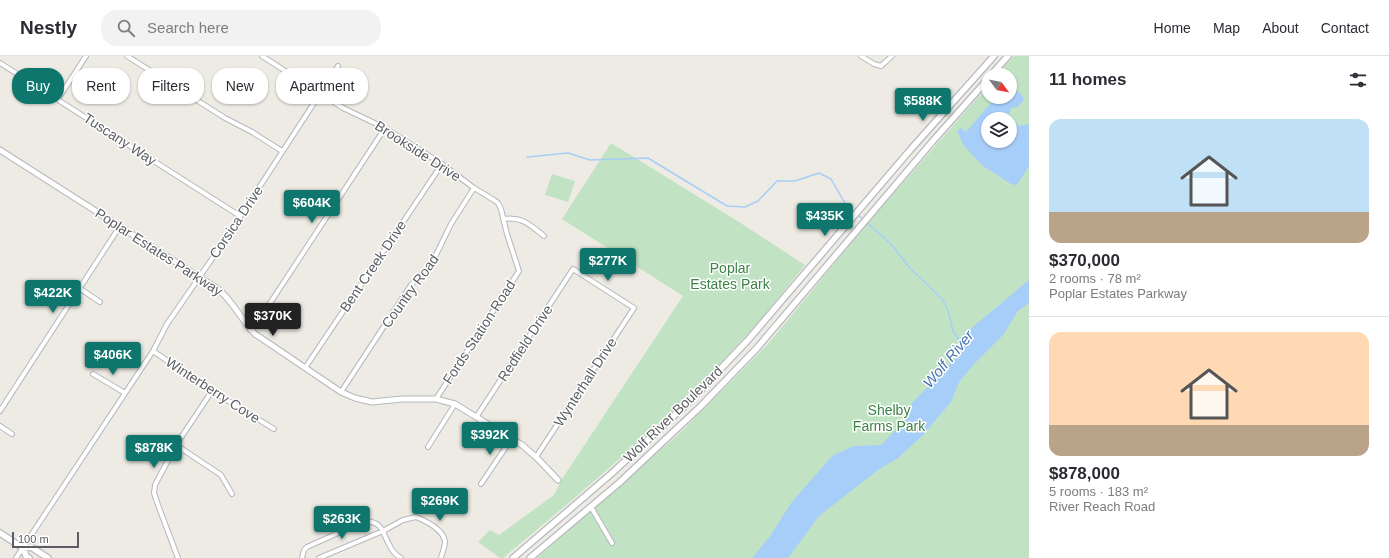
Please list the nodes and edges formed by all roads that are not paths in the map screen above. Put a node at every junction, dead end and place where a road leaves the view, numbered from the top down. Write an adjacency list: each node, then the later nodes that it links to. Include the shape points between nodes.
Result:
1 (86, 56): 17 (street)
2 (127, 56): 23 (street, via 214,112)
3 (262, 56): 10 (street, Brookside Drive)
4 (861, 56): 5 (street, via 881,66)
5 (892, 56)
6 (989, 56): 11 (main road)
7 (994, 56): 12 (main road)
8 (1008, 56): 13 (main road)
9 (0, 63): 14 (street, Tuscany Way)
10 (280, 68)
11 (983, 68)
12 (984, 68)
13 (997, 68)
14 (12, 70)
15 (981, 71): 68 (main road, Wolf River Boulevard, via 748,340 693,398 611,474)
16 (981, 87): 55 (main road, Wolf River Boulevard, via 757,348 701,406)
17 (64, 90)
18 (64, 103): 26 (street, Tuscany Way)
19 (313, 104): 23 (street, Corsica Drive)
20 (337, 104): 21 (street, Brookside Drive)
21 (384, 128): 24 (street, Brookside Drive); 34 (street)
22 (0, 150): 28 (street, Poplar Estates Parkway)
23 (282, 151): 26 (street, Corsica Drive)
24 (442, 164): 25 (street, Brookside Drive); 36 (street, Bent Creek Drive)
25 (474, 188): 27 (street, Brookside Drive, via 498,203); 39 (street, Country Road, via 451,224 434,259 411,285)
26 (240, 216): 31 (street, Corsica Drive)
27 (503, 219): 29 (street, via 520,219); 41 (street, Fords Station Road, via 519,271)
28 (120, 226): 31 (street, Poplar Estates Parkway); 32 (street)
29 (544, 236)
30 (574, 269): 44 (street, Redfield Drive); 51 (street, Wynterhall Drive, via 634,308)
31 (199, 277): 34 (street, Poplar Estates Parkway, via 229,299); 35 (street, Corsica Drive, via 167,324)
32 (79, 288): 33 (street); 43 (street)
33 (100, 302)
34 (250, 330): 36 (street, Poplar Estates Parkway)
35 (153, 351): 38 (street, Winterberry Cove); 40 (street, Corsica Drive)
36 (305, 368): 39 (street, Poplar Estates Parkway)
37 (93, 374): 40 (street)
38 (212, 391): 46 (street, Winterberry Cove); 49 (street)
39 (342, 392): 41 (street, Poplar Estates Parkway, via 372,402)
40 (125, 393): 59 (street, Corsica Drive)
41 (436, 399): 42 (street, Poplar Estates Parkway)
42 (455, 404): 44 (street, Poplar Estates Parkway); 50 (street)
43 (0, 411)
44 (477, 416): 48 (street, Poplar Estates Parkway)
45 (0, 426): 47 (street)
46 (274, 429)
47 (12, 434)
48 (512, 438): 51 (street, Poplar Estates Parkway); 53 (street)
49 (176, 445): 54 (street, via 221,475); 63 (street, via 155,485 154,493)
50 (428, 447)
51 (536, 456): 52 (street, Poplar Estates Parkway)
52 (558, 480)
53 (481, 484)
54 (232, 494)
55 (591, 507): 58 (street); 69 (main road, Wolf River Boulevard)
56 (383, 531): 64 (street, via 376,523 365,521 307,547); 65 (street); 66 (street, via 391,549); 67 (street, via 403,520 416,517 440,532 445,542)
57 (0, 533): 59 (main road)
58 (612, 543)
59 (23, 548): 60 (street, Corsica Drive); 61 (main road); 62 (main road, via 31,547)
60 (16, 558)
61 (29, 558)
62 (48, 558)
63 (178, 558)
64 (302, 558)
65 (319, 558)
66 (401, 558)
67 (441, 558)
68 (513, 558)
69 (530, 558)

